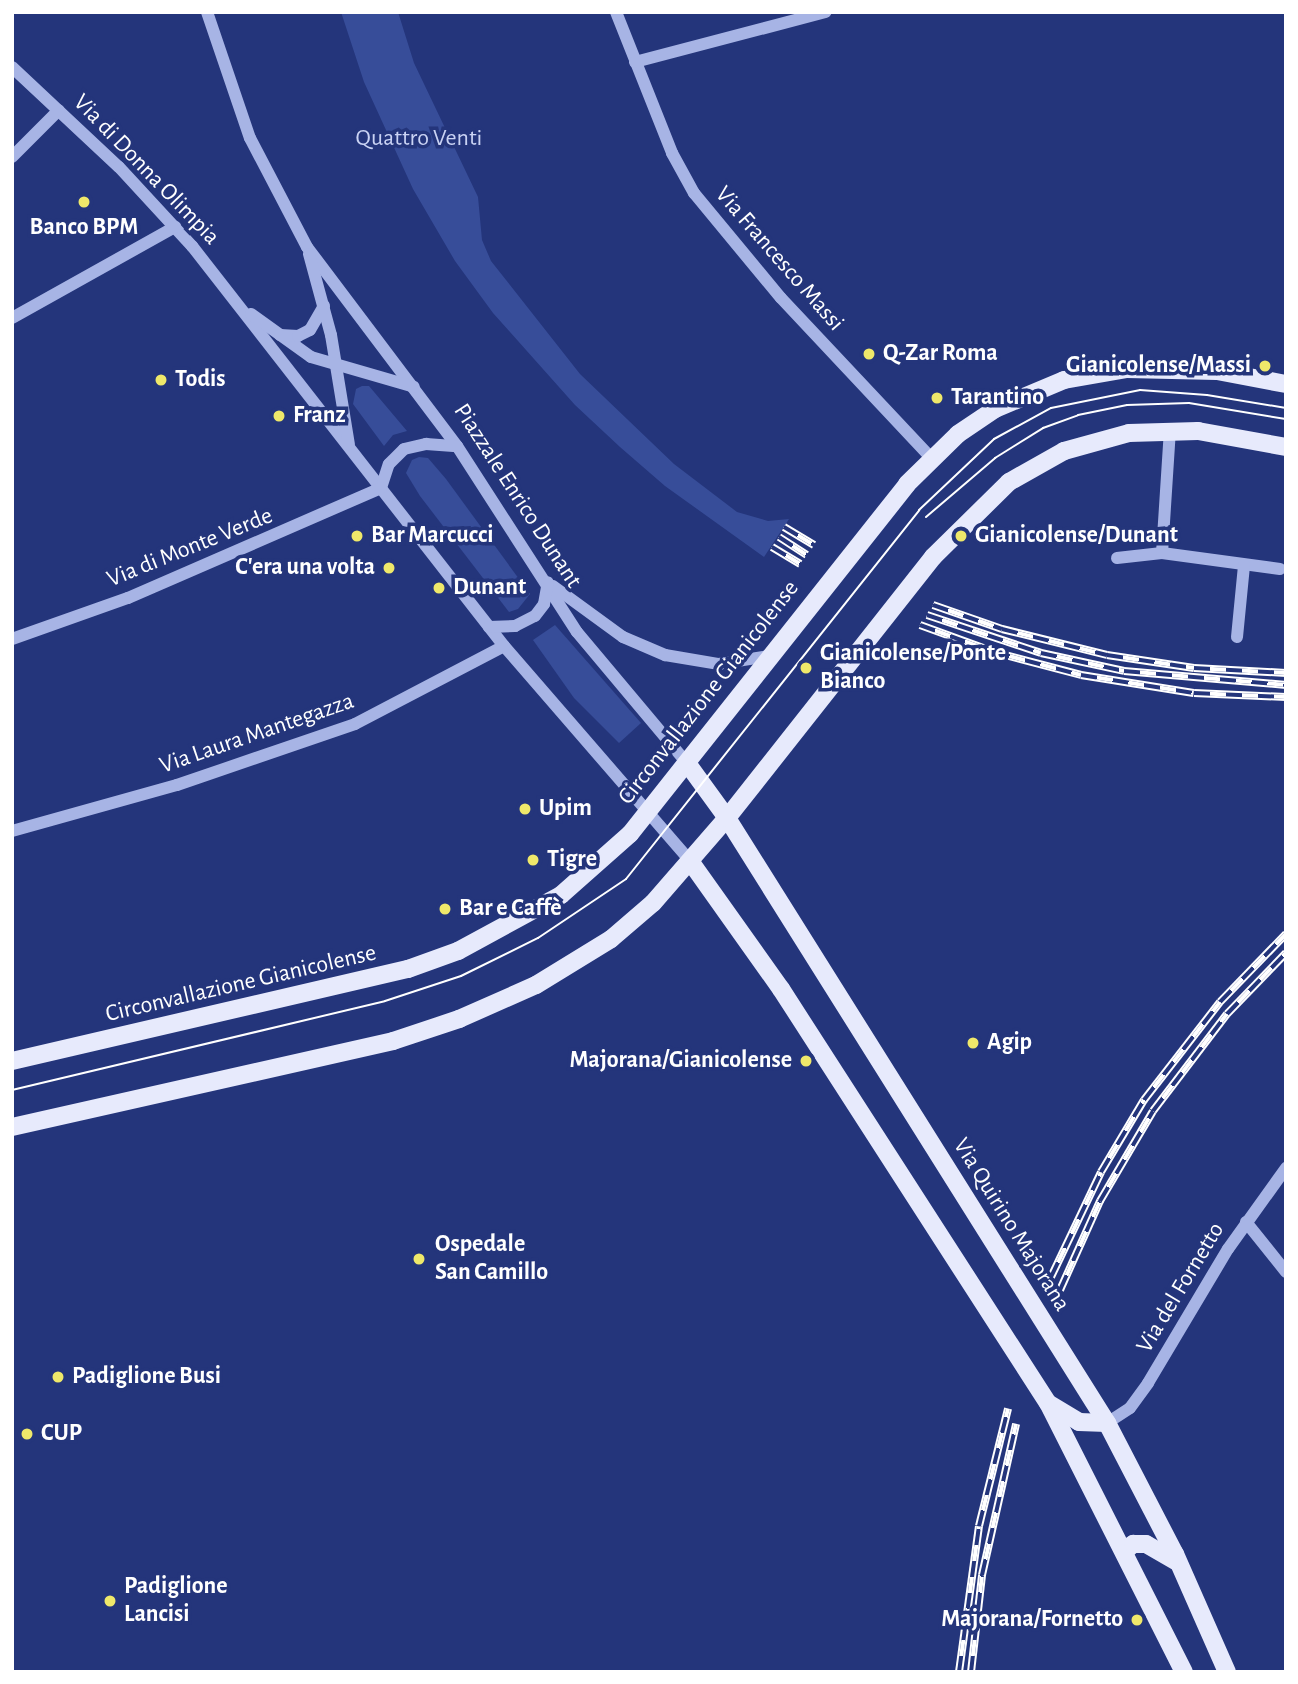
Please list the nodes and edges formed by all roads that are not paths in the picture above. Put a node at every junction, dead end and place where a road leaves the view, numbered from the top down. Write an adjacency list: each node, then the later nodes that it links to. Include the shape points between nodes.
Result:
1 (207, 12): 9 (street, via 250,138)
2 (615, 12): 4 (street, Via Francesco Massi)
3 (826, 12): 4 (street)
4 (635, 62): 21 (street, Via Francesco Massi, via 672,153 694,193 782,298)
5 (12, 67): 6 (street, Via di Donna Olimpia)
6 (59, 110): 7 (street); 8 (street, Via di Donna Olimpia)
7 (12, 157)
8 (175, 227): 11 (street, Via di Donna Olimpia); 12 (street)
9 (307, 247): 10 (street); 16 (street, Piazzale Enrico Dunant)
10 (324, 306): 13 (street, via 310,330 298,336); 14 (street)
11 (243, 308): 13 (street); 19 (street)
12 (12, 318)
13 (280, 335): 14 (street, via 303,353)
14 (337, 365): 16 (street); 19 (street)
15 (1286, 383): 21 (main road, Circonvallazione Gianicolense, via 1173,368 1080,376 995,409)
16 (414, 387): 18 (street, Piazzale Enrico Dunant)
17 (1170, 430): 20 (main road); 23 (street); 35 (main road, via 1120,434 1063,451 1034,465 982,503 912,581)
18 (457, 446): 22 (street, via 426,444 404,449 389,464); 27 (street, Piazzale Enrico Dunant)
19 (350, 447): 22 (street)
20 (1286, 447)
21 (931, 458): 32 (main road, Circonvallazione Gianicolense, via 875,519)
22 (381, 488): 28 (street); 30 (street, Via di Monte Verde, via 128,598)
23 (1162, 553): 24 (street); 25 (street)
24 (1117, 558)
25 (1244, 565): 26 (street); 29 (street)
26 (1280, 569)
27 (548, 582): 28 (street, via 544,604 535,616 515,626); 32 (street, via 608,627 652,650 708,664); 33 (street, Piazzale Enrico Dunant, via 577,632)
28 (489, 627): 31 (street)
29 (1237, 637)
30 (12, 639)
31 (504, 646): 34 (street); 36 (street, Via Laura Mantegazza, via 355,724 177,785)
32 (769, 656): 33 (main road, Circonvallazione Gianicolense)
33 (687, 763): 34 (main road, Circonvallazione Gianicolense); 35 (main road, Piazzale Enrico Dunant)
34 (646, 814): 37 (street); 38 (main road, Circonvallazione Gianicolense, via 612,855 571,888 443,957 344,986)
35 (727, 818): 37 (main road); 44 (main road, Via Quirino Majorana)
36 (12, 831)
37 (690, 862): 39 (main road, via 611,939 536,985 459,1019 370,1047); 43 (main road, via 774,978)
38 (12, 1061)
39 (12, 1127)
40 (1286, 1168): 41 (street, Via del Fornetto)
41 (1246, 1222): 42 (street); 44 (street, Via del Fornetto, via 1148,1383 1130,1408)
42 (1286, 1272)
43 (1048, 1403): 44 (main road, via 1079,1422); 45 (main road)
44 (1107, 1423): 46 (main road, Via Quirino Majorana)
45 (1125, 1551): 46 (main road, via 1133,1544 1146,1544 1164,1551); 47 (main road)
46 (1180, 1566): 48 (main road, Via Quirino Majorana)
47 (1184, 1672)
48 (1227, 1672)

